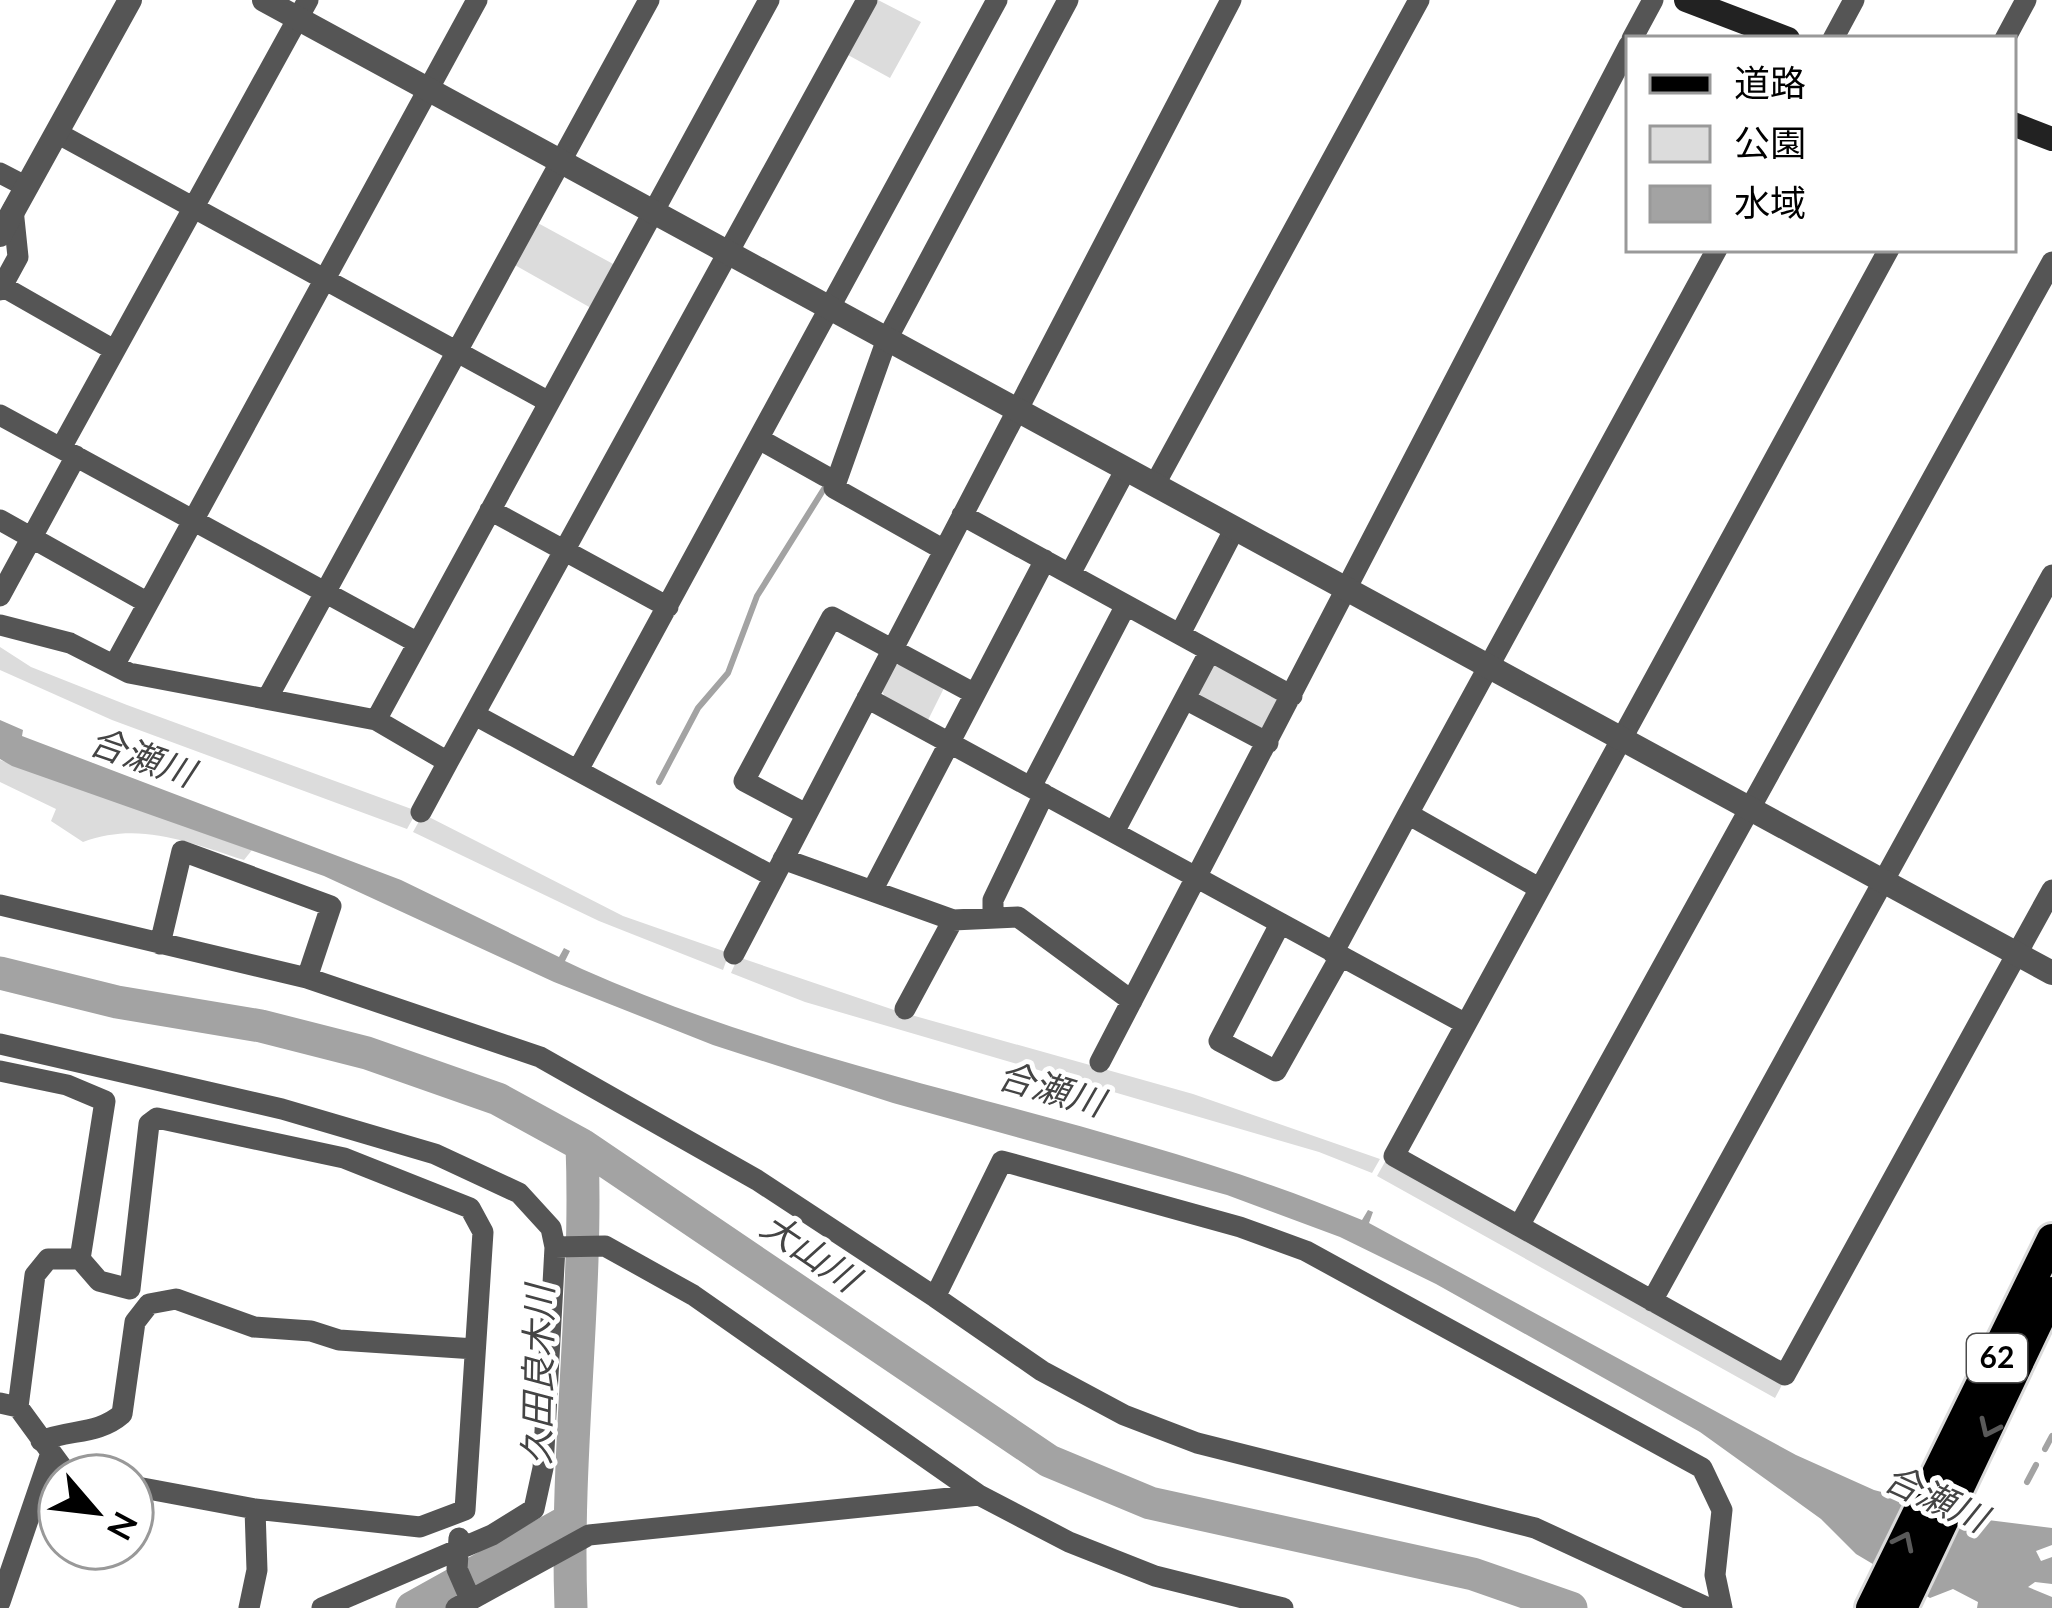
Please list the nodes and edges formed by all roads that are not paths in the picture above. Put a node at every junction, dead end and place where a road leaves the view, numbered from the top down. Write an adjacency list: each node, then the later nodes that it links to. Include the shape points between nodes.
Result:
1 (130, 0): 23 (street)
2 (263, 0): 15 (street)
3 (477, 0): 21 (street)
4 (649, 0): 25 (street)
5 (769, 0): 29 (street)
6 (867, 0): 33 (street)
7 (998, 0): 37 (street)
8 (1068, 0): 38 (street)
9 (1231, 0): 42 (street)
10 (1419, 0): 48 (street)
11 (1653, 0): 16 (street)
12 (1686, 0): 17 (main road)
13 (1854, 0): 18 (street)
14 (2026, 0): 19 (street)
15 (303, 9): 21 (street); 28 (street)
16 (1634, 36)
17 (1780, 36)
18 (1835, 36)
19 (2007, 36)
20 (1626, 52): 60 (street)
21 (428, 89): 25 (street); 35 (street)
22 (2016, 125): 24 (main road)
23 (57, 133): 27 (street); 28 (street)
24 (2052, 139)
25 (560, 162): 29 (street); 40 (street)
26 (0, 173): 27 (street)
27 (14, 204): 30 (street); 36 (street, via 18,257)
28 (194, 209): 35 (street); 39 (street)
29 (653, 212): 33 (street); 41 (street)
30 (0, 235)
31 (1715, 252): 72 (street)
32 (1887, 252): 80 (street)
33 (728, 253): 37 (street); 56 (street)
34 (2052, 262): 86 (street)
35 (325, 281): 40 (street); 52 (street)
36 (1, 288): 39 (street)
37 (830, 308): 38 (street); 44 (street)
38 (887, 339): 42 (street); 55 (street, via 834,488)
39 (114, 350): 45 (street)
40 (456, 353): 41 (street); 61 (street)
41 (549, 402): 49 (street)
42 (1017, 409): 46 (street); 50 (street)
43 (0, 415): 45 (street)
44 (759, 439): 47 (street); 65 (street)
45 (69, 452): 52 (street); 54 (street)
46 (1126, 469): 48 (street); 58 (street)
47 (825, 476)
48 (1155, 484): 53 (street)
49 (490, 510): 56 (street); 68 (street)
50 (962, 515): 55 (street); 57 (street)
51 (0, 520): 54 (street)
52 (194, 520): 61 (street); 63 (street)
53 (1235, 528): 60 (street); 67 (street)
54 (32, 538): 62 (street); 63 (street)
55 (944, 550): 69 (street)
56 (565, 551): 65 (street); 78 (street)
57 (1045, 560): 58 (street); 73 (street)
58 (1070, 574): 64 (street)
59 (2052, 575): 93 (street)
60 (1348, 590): 72 (street); 74 (street)
61 (325, 593): 68 (street); 75 (street)
62 (0, 596)
63 (148, 603): 71 (street)
64 (1126, 604): 67 (street); 85 (street)
65 (668, 607): 84 (street)
66 (0, 625): 71 (street)
67 (1180, 634): 70 (street)
68 (418, 643): 79 (street)
69 (891, 650): 73 (street); 76 (street); 88 (street, via 832,617 744,781)
70 (1210, 651): 74 (street); 77 (street)
71 (116, 662): 75 (street, via 129,673)
72 (1486, 665): 80 (street); 89 (street)
73 (975, 694): 81 (street)
74 (1292, 696): 82 (street)
75 (268, 697): 79 (street)
76 (867, 698): 81 (street); 88 (street)
77 (1185, 699): 82 (street); 90 (street)
78 (475, 715): 83 (street); 84 (street)
79 (376, 720): 83 (street)
80 (1618, 738): 86 (street); 94 (street)
81 (950, 742): 85 (street); 96 (street)
82 (1268, 743): 92 (street)
83 (448, 762): 87 (street)
84 (578, 770): 91 (street)
85 (1037, 790): 90 (street); 98 (street)
86 (1749, 808): 93 (street); 113 (street)
87 (421, 812)
88 (806, 814): 91 (street)
89 (1408, 814): 94 (street); 104 (street)
90 (1114, 832): 92 (street)
91 (779, 868): 96 (street); 102 (street)
92 (1197, 877): 100 (street); 107 (street)
93 (1884, 881): 103 (street); 119 (street)
94 (1537, 887): 109 (street)
95 (2052, 890): 103 (street)
96 (872, 891): 99 (street)
97 (0, 905): 101 (street)
98 (993, 918): 99 (street); 107 (street, via 1018,917)
99 (952, 920): 108 (street)
100 (1280, 924): 104 (street); 104 (street, via 1220,1041 1276,1071)
101 (160, 944): 106 (street); 106 (street, via 182,851 331,906)
102 (734, 954)
103 (2018, 954): 105 (street); 119 (street, via 1785,1375)
104 (1337, 955): 109 (street)
105 (2052, 973)
106 (308, 978): 118 (street, via 571,1071)
107 (1132, 1001): 111 (street)
108 (905, 1009)
109 (1464, 1023): 113 (street, via 1394,1156)
110 (0, 1044): 115 (street, via 282,1109 435,1154 519,1192 550,1228)
111 (1100, 1062)
112 (0, 1071): 116 (street, via 105,1101)
113 (1519, 1226): 119 (street)
114 (2052, 1239): 124 (main road, 62)
115 (555, 1247): 126 (street, via 605,1246 693,1295); 129 (street, via 540,1494 520,1521)
116 (80, 1258): 120 (street, via 99,1281 130,1289 149,1124 184,1122 344,1159 470,1208 483,1232); 121 (street, via 48,1258 35,1275)
117 (2052, 1292): 124 (main road, 62, one-way to 124)
118 (935, 1297): 135 (street, via 1042,1371 1124,1415 1197,1442 1535,1528); 136 (street, via 1002,1161 1306,1251 1702,1468 1722,1510 1715,1575)
119 (1652, 1301)
120 (475, 1349): 122 (street, via 339,1340 254,1327 176,1299 149,1304 132,1335 122,1414 107,1427 68,1430); 128 (street)
121 (9, 1405): 122 (street)
122 (46, 1447): 123 (street); 130 (street)
123 (50, 1452)
124 (1949, 1481): 137 (main road, 62, one-way to 124); 138 (main road, 62)
125 (156, 1490): 127 (street)
126 (979, 1495): 131 (street, via 589,1535); 134 (street, via 1155,1576)
127 (255, 1509): 128 (street, via 421,1528); 132 (street)
128 (465, 1510): 129 (street)
129 (457, 1559): 131 (street); 133 (street)
130 (0, 1602)
131 (466, 1603)
132 (249, 1608)
133 (322, 1608)
134 (1283, 1608)
135 (1708, 1608)
136 (1722, 1608)
137 (1871, 1608)
138 (1902, 1608)

